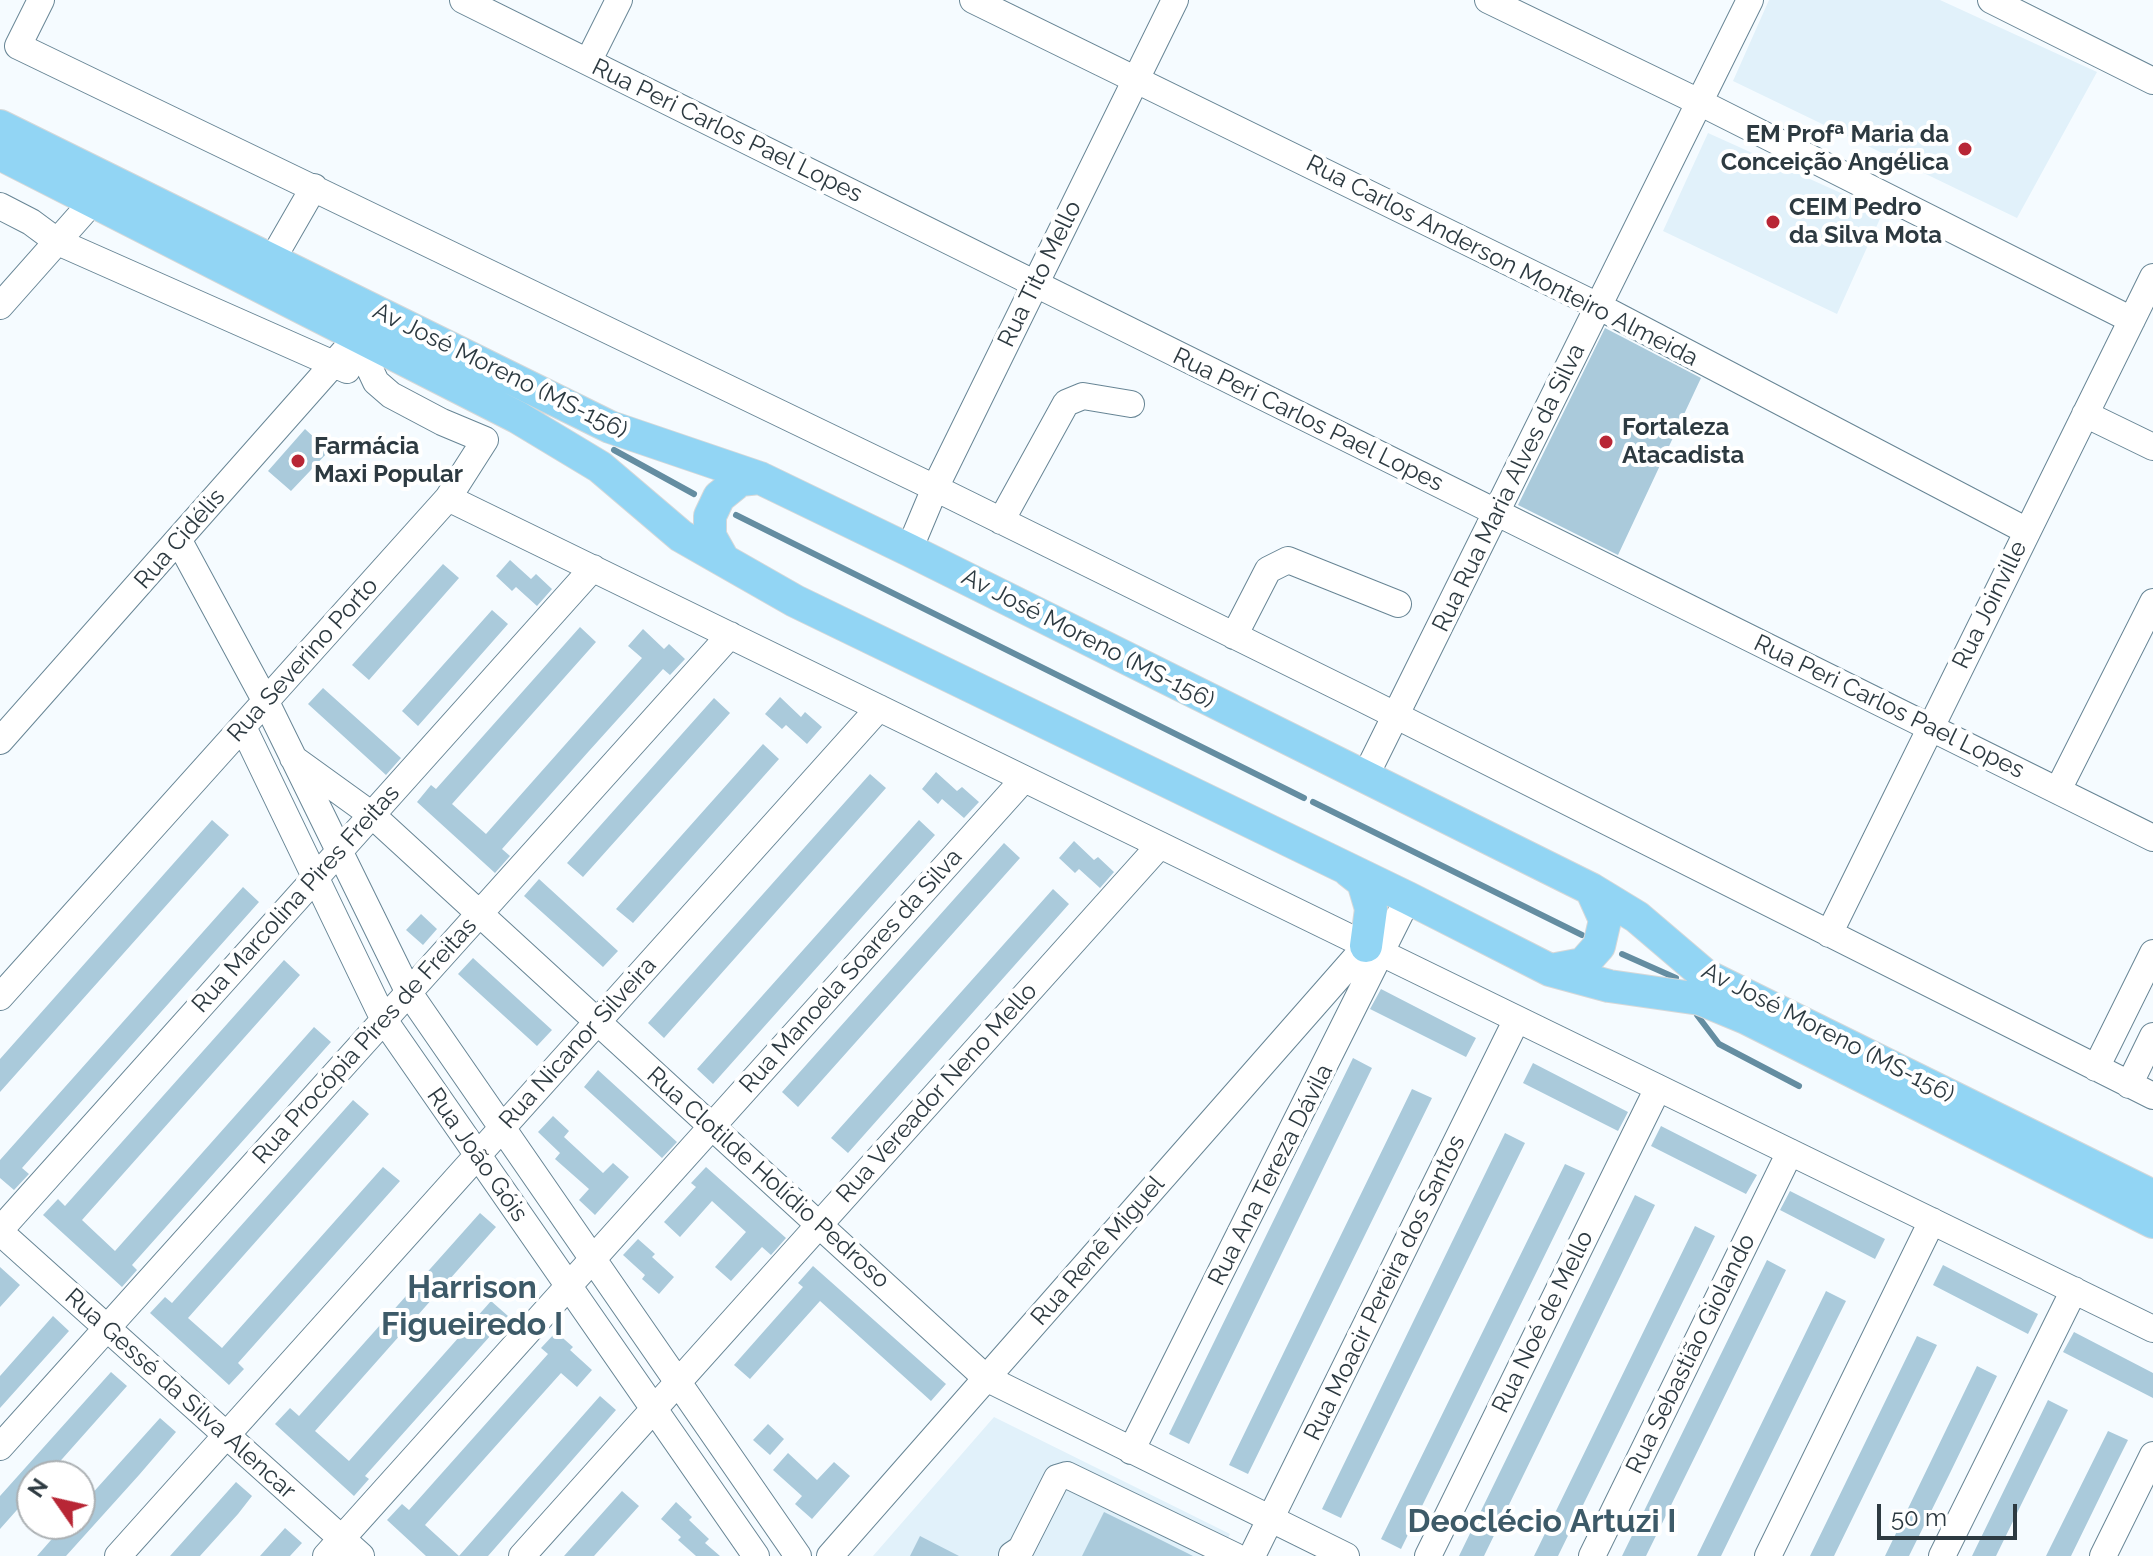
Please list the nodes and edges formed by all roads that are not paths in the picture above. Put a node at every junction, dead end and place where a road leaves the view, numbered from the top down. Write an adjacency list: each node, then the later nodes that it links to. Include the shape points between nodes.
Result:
1 (41, 0): 15 (street, via 18,46)
2 (463, 0): 9 (street, Rua Peri Carlos Pael Lopes)
3 (619, 0): 9 (street)
4 (973, 0): 10 (street, Rua Carlos Anderson Monteiro Almeida)
5 (1175, 0): 10 (street, Rua Tito Mello)
6 (1488, 0): 12 (street)
7 (1750, 0): 12 (street, Rua Rua Maria Alves da Silva)
8 (1991, 0): 11 (street)
9 (588, 62): 21 (street, Rua Peri Carlos Pael Lopes)
10 (1136, 79): 21 (street, Rua Tito Mello); 23 (street, Rua Carlos Anderson Monteiro Almeida)
11 (2153, 81)
12 (1699, 102): 23 (street, Rua Rua Maria Alves da Silva); 24 (street)
13 (0, 126): 19 (main road, Av José Moreno (MS-156))
14 (0, 154): 16 (main road, Av José Moreno (MS-156))
15 (314, 187): 19 (street); 32 (street)
16 (94, 200): 18 (street); 25 (main road, Av José Moreno (MS-156))
17 (0, 206): 18 (street)
18 (58, 242): 22 (street); 26 (street)
19 (272, 260): 31 (main road, Av José Moreno (MS-156), via 610,427)
20 (2153, 277): 24 (street, Rua Joinville)
21 (1035, 284): 32 (street, Rua Tito Mello); 34 (street, Rua Peri Carlos Pael Lopes)
22 (0, 306)
23 (1598, 306): 34 (street, Rua Rua Maria Alves da Silva); 36 (street, Rua Carlos Anderson Monteiro Almeida)
24 (2132, 320): 29 (street, Rua Joinville)
25 (363, 338): 26 (street, Rua Cidélis); 27 (street); 39 (main road, Av José Moreno (MS-156), via 517,417 600,467 681,536)
26 (333, 364): 27 (street); 37 (street, Rua Cidélis)
27 (376, 382): 33 (street, Rua Severino Porto, via 391,395 485,440)
28 (1131, 404): 35 (street, via 1083,396 1066,403)
29 (2085, 414): 30 (street); 36 (street, Rua Joinville)
30 (2153, 447)
31 (760, 478): 38 (main road, Av José Moreno (MS-156)); 39 (main road, via 740,480 719,497 710,516 710,536)
32 (935, 488): 35 (street); 38 (street, Rua Tito Mello)
33 (448, 498): 40 (street); 45 (street, Rua Severino Porto)
34 (1497, 513): 47 (street, Rua Rua Maria Alves da Silva); 49 (street, Rua Peri Carlos Pael Lopes)
35 (1001, 521): 44 (street)
36 (2027, 531): 49 (street, Rua Joinville)
37 (179, 541): 45 (street); 50 (street, Rua Cidélis)
38 (909, 550): 52 (main road, Av José Moreno (MS-156))
39 (723, 559): 59 (main road, Av José Moreno (MS-156), via 795,601)
40 (593, 568): 43 (street); 55 (street, Rua Marcolina Pires Freitas)
41 (2153, 602): 54 (street)
42 (1398, 604): 44 (street, via 1288,560 1268,570)
43 (730, 635): 46 (street); 63 (street, Rua Procópia Pires de Freitas)
44 (1234, 636): 47 (street)
45 (265, 700): 48 (street, Rua Severino Porto); 51 (street, Rua Clotilde Holídio Pedroso)
46 (879, 708): 53 (street); 72 (street, Rua Nicanor Silveira)
47 (1397, 717): 52 (street, Rua Rua Maria Alves da Silva); 64 (street)
48 (243, 727): 60 (street, Rua João Góis); 69 (street, Rua Severino Porto)
49 (1930, 728): 54 (street, Rua Peri Carlos Pael Lopes); 64 (street, Rua Joinville)
50 (0, 741)
51 (293, 758): 55 (street, Rua Clotilde Holídio Pedroso); 58 (street, Rua João Góis)
52 (1365, 777): 61 (main road, Av José Moreno (MS-156))
53 (1024, 779): 57 (street); 78 (street, Rua Manoela Soares da Silva)
54 (2058, 790): 56 (street, Rua Peri Carlos Pael Lopes)
55 (372, 815): 58 (street, Rua Marcolina Pires Freitas); 63 (street, Rua Clotilde Holídio Pedroso)
56 (2153, 838)
57 (1160, 845): 65 (street); 85 (street, Rua Vereador Neno Mello)
58 (339, 851): 60 (street, Rua Marcolina Pires Freitas); 68 (street, Rua João Góis)
59 (1349, 871): 62 (main road, Av José Moreno (MS-156)); 65 (main road, via 1363,882)
60 (315, 879): 71 (street, Rua João Góis); 86 (street, Rua Marcolina Pires Freitas)
61 (1591, 889): 67 (main road, via 1605,920 1599,946 1583,964); 82 (main road, Av José Moreno (MS-156), via 1637,917 1705,975)
62 (1408, 898): 65 (street, Rua Ana Tereza Dávila); 67 (main road, Av José Moreno (MS-156))
63 (479, 914): 68 (street, Rua Procópia Pires de Freitas); 72 (street, Rua Clotilde Holídio Pedroso)
64 (1829, 934): 74 (street)
65 (1374, 950): 70 (street); 92 (street, Rua Renê Miguel); 97 (street, Rua Ana Tereza Dávila)
66 (2153, 953): 74 (street)
67 (1550, 970): 84 (main road, Av José Moreno (MS-156), via 1609,986 1700,999 1746,1018)
68 (409, 993): 71 (street, Rua Procópia Pires de Freitas); 79 (street, Rua João Góis)
69 (0, 997)
70 (1517, 1019): 76 (street); 99 (street, Rua Moacir Pereira dos Santos)
71 (384, 1020): 81 (street, Rua João Góis); 90 (street, Rua Procópia Pires de Freitas)
72 (597, 1021): 78 (street, Rua Clotilde Holídio Pedroso); 79 (street, Rua Nicanor Silveira)
73 (2153, 1036): 75 (street)
74 (2096, 1068): 75 (street)
75 (2129, 1085): 77 (street)
76 (1658, 1088): 80 (street); 110 (street, Rua Noé de Mello)
77 (2153, 1096)
78 (712, 1126): 85 (street, Rua Clotilde Holídio Pedroso); 87 (street, Rua Manoela Soares da Silva)
79 (502, 1128): 81 (street, Rua Nicanor Silveira); 87 (street, Rua João Góis)
80 (1790, 1152): 83 (street); 111 (street, Rua Sebastião Giolando)
81 (478, 1156): 88 (street, Rua João Góis); 95 (street, Rua Nicanor Silveira)
82 (2153, 1196)
83 (1932, 1221): 89 (street); 112 (street)
84 (2153, 1222)
85 (819, 1225): 92 (street, Rua Clotilde Holídio Pedroso); 93 (street, Rua Vereador Neno Mello)
86 (0, 1231): 90 (street, Rua Gessé da Silva Alencar)
87 (593, 1258): 88 (street, Rua Manoela Soares da Silva); 93 (street, Rua João Góis)
88 (569, 1287): 94 (street, Rua João Góis); 100 (street, Rua Manoela Soares da Silva)
89 (2074, 1290): 91 (street); 113 (street)
90 (107, 1328): 95 (street, Rua Gessé da Silva Alencar); 96 (street, Rua Procópia Pires de Freitas)
91 (2153, 1329)
92 (986, 1378): 97 (street, Rua Clotilde Holídio Pedroso); 106 (street, Rua Renê Miguel)
93 (678, 1381): 94 (street, Rua Vereador Neno Mello); 105 (street, Rua João Góis)
94 (655, 1410): 103 (street, Rua Vereador Neno Mello); 104 (street, Rua João Góis)
95 (226, 1435): 100 (street, Rua Gessé da Silva Alencar); 102 (street, Rua Nicanor Silveira)
96 (0, 1447)
97 (1131, 1451): 99 (street, Rua Clotilde Holídio Pedroso)
98 (2153, 1455): 114 (street)
99 (1271, 1519): 108 (street, Rua Moacir Pereira dos Santos); 109 (street, Rua Clotilde Holídio Pedroso)
100 (343, 1550)
101 (1012, 1555): 107 (street, via 1021,1549 1057,1478 1067,1475)
102 (118, 1556)
103 (522, 1556)
104 (756, 1556)
105 (798, 1556)
106 (830, 1556)
107 (1235, 1556)
108 (1252, 1556)
109 (1346, 1556)
110 (1428, 1556)
111 (1592, 1556)
112 (1768, 1556)
113 (1942, 1556)
114 (2103, 1556)

